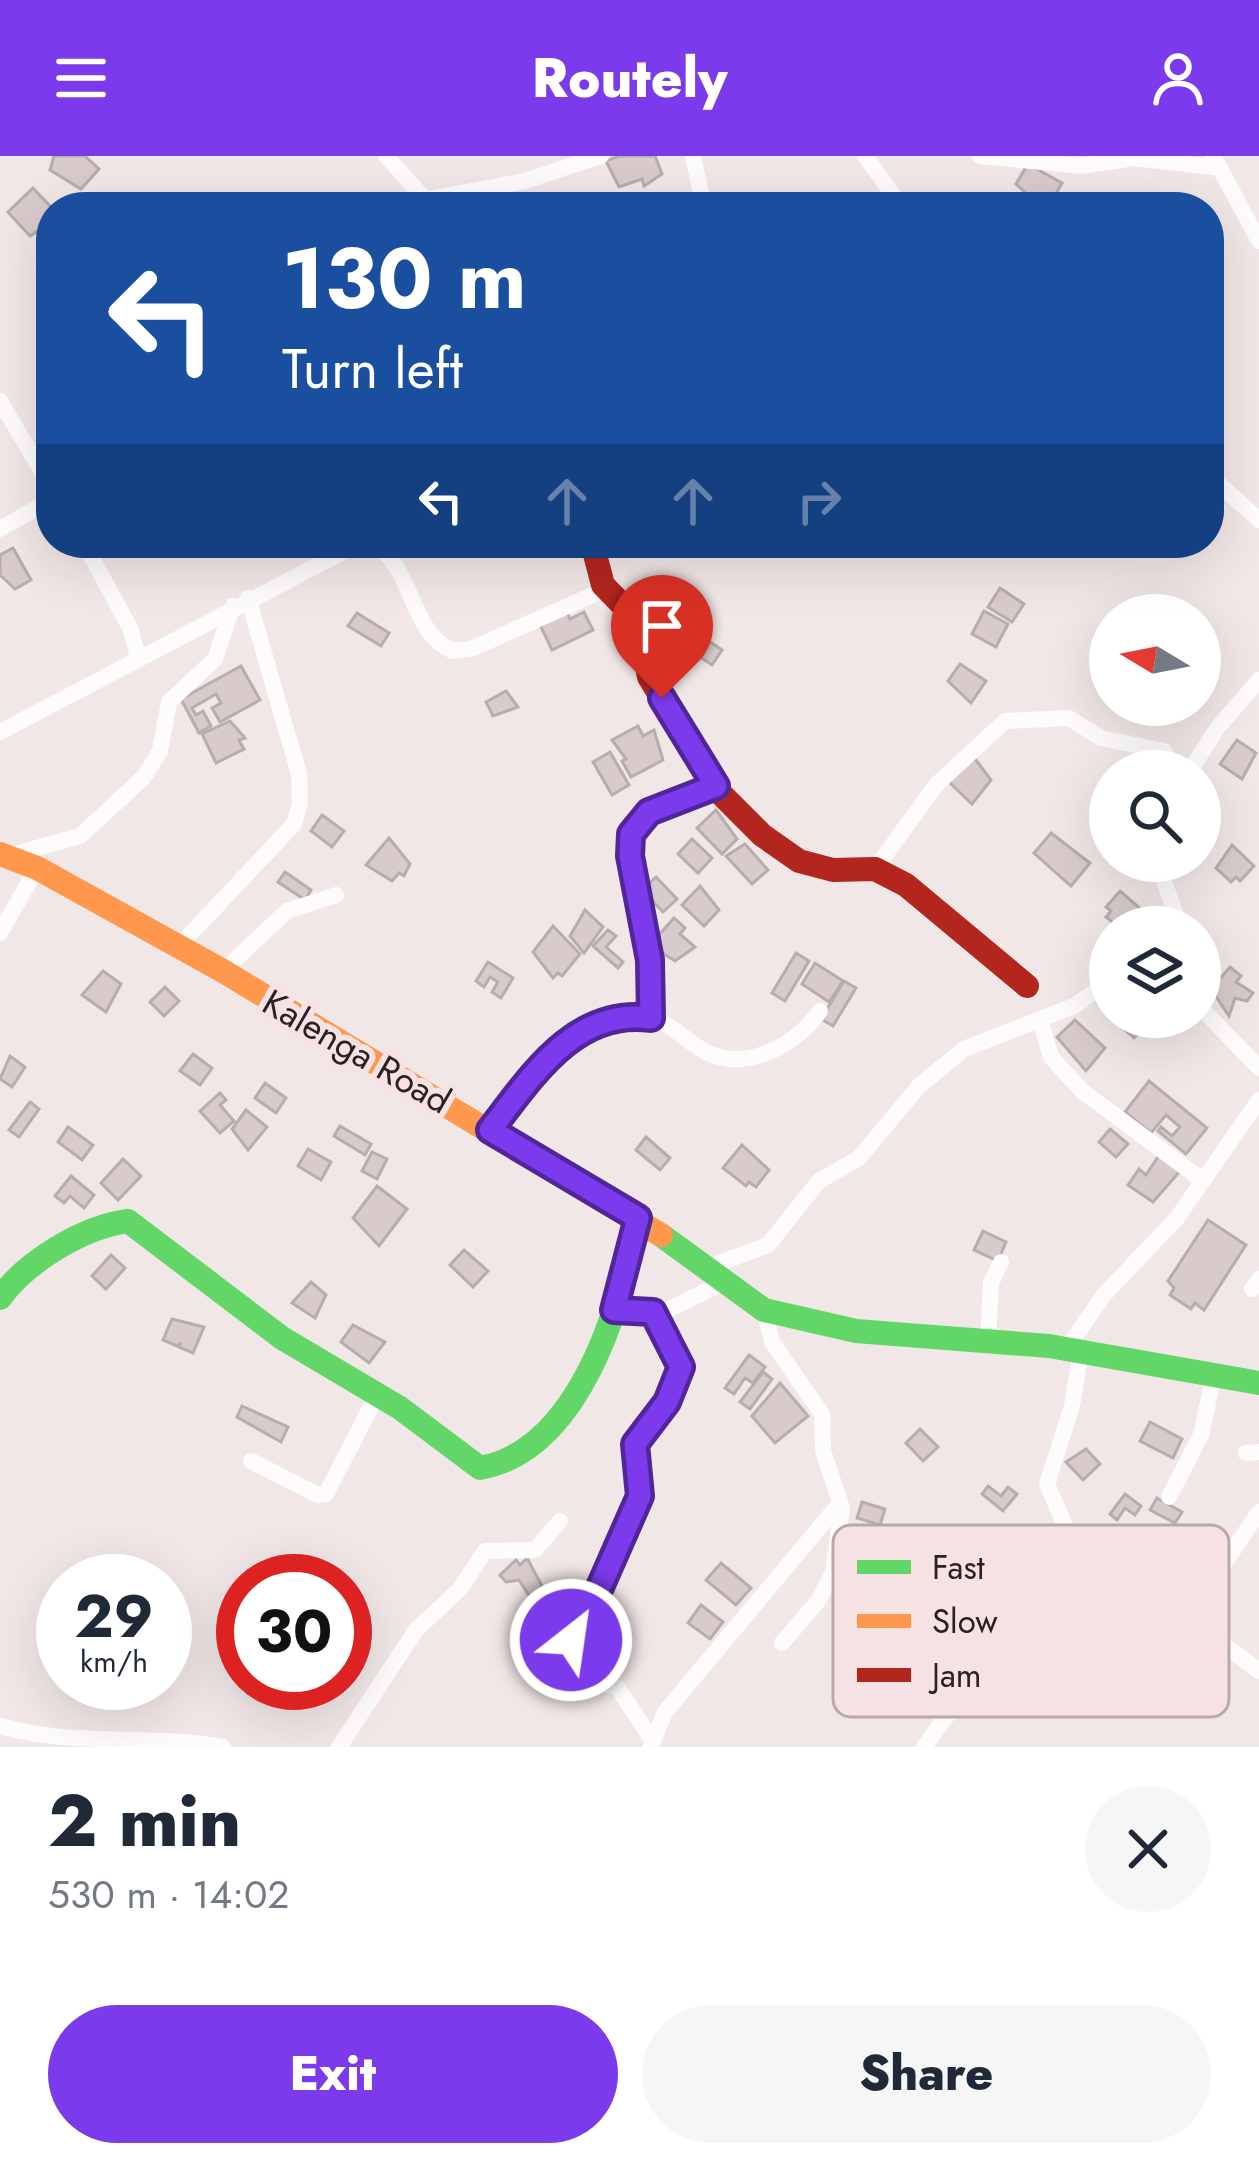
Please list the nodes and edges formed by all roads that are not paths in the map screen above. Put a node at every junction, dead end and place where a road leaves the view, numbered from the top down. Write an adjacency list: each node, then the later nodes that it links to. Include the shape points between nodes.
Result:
1 (386, 156): 7 (street)
2 (601, 156): 8 (street)
3 (693, 156): 9 (street)
4 (866, 156): 10 (street)
5 (980, 156): 6 (street, via 1081,166 1134,158)
6 (1217, 162): 11 (street)
7 (420, 192)
8 (478, 192)
9 (701, 192)
10 (891, 192)
11 (1259, 241)
12 (0, 401): 13 (street)
13 (36, 462)
14 (1224, 489): 16 (street)
15 (36, 509): 17 (street)
16 (1259, 520)
17 (0, 529)
18 (92, 558): 24 (street)
19 (330, 558): 23 (street)
20 (389, 558): 22 (street, via 429,632 453,651)
21 (597, 558): 22 (street)
22 (606, 589): 29 (street, via 638,621 649,677)
23 (241, 602): 24 (street); 30 (street, via 215,659 169,702 160,751 144,777 80,836); 35 (street, via 299,774 301,803 294,824)
24 (138, 658): 26 (street)
25 (1259, 680): 28 (street)
26 (0, 732)
27 (1159, 750): 32 (street, via 1101,738 1077,721 1005,721 936,785)
28 (1203, 750)
29 (716, 786): 32 (street, via 799,861); 40 (street, via 649,812 631,834)
30 (3, 855): 31 (street, Kalenga Road)
31 (37, 868): 34 (street); 35 (street, Kalenga Road)
32 (875, 868): 37 (street, via 951,918)
33 (336, 895): 36 (street, via 287,911)
34 (0, 933)
35 (178, 946): 36 (street, Kalenga Road)
36 (223, 971): 45 (street, Kalenga Road)
37 (1027, 986)
38 (1089, 996): 41 (street)
39 (820, 1010): 40 (street, via 793,1043 743,1055 707,1053)
40 (651, 1018): 45 (street, via 575,1037 542,1060)
41 (1040, 1019): 46 (street, via 1051,1057 1082,1090); 49 (street, via 947,1060 868,1149 819,1181 768,1245)
42 (1221, 1029): 43 (street)
43 (1259, 1068)
44 (1259, 1100): 46 (street)
45 (490, 1130): 47 (street, Kalenga Road)
46 (1202, 1180): 55 (street, via 1103,1296)
47 (638, 1218): 49 (street, Kalenga Road); 51 (street)
48 (1001, 1262): 54 (street, via 991,1283)
49 (714, 1275): 52 (street, Kalenga Road); 53 (street, via 674,1310)
50 (0, 1298): 58 (street, via 46,1258 128,1221)
51 (614, 1310): 53 (street); 58 (street, via 583,1381 549,1428 492,1467 469,1464)
52 (764, 1310): 54 (street, Kalenga Road, via 856,1330); 61 (street, via 772,1342 822,1414 823,1451)
53 (653, 1312): 73 (street, via 679,1361 679,1381 635,1444 640,1496 571,1640 575,1668 620,1690)
54 (988, 1339): 55 (street, Kalenga Road)
55 (1074, 1351): 56 (street, Kalenga Road); 65 (street, via 1072,1406 1047,1484)
56 (1214, 1375): 57 (street, Kalenga Road); 60 (street, via 1201,1435)
57 (1259, 1383)
58 (376, 1397): 59 (street, via 326,1494)
59 (251, 1461)
60 (1169, 1497)
61 (842, 1501): 64 (street); 73 (street, via 664,1712)
62 (1259, 1512): 66 (street)
63 (560, 1521): 75 (street, via 535,1550 485,1551 460,1589 416,1630)
64 (839, 1525)
65 (1065, 1525)
66 (1229, 1562)
67 (833, 1566): 68 (street, via 818,1601)
68 (782, 1643)
69 (1229, 1648): 70 (street)
70 (1259, 1671)
71 (946, 1717): 76 (street)
72 (0, 1726): 74 (street, via 69,1744)
73 (651, 1743)
74 (223, 1747)
75 (339, 1747)
76 (924, 1747)

